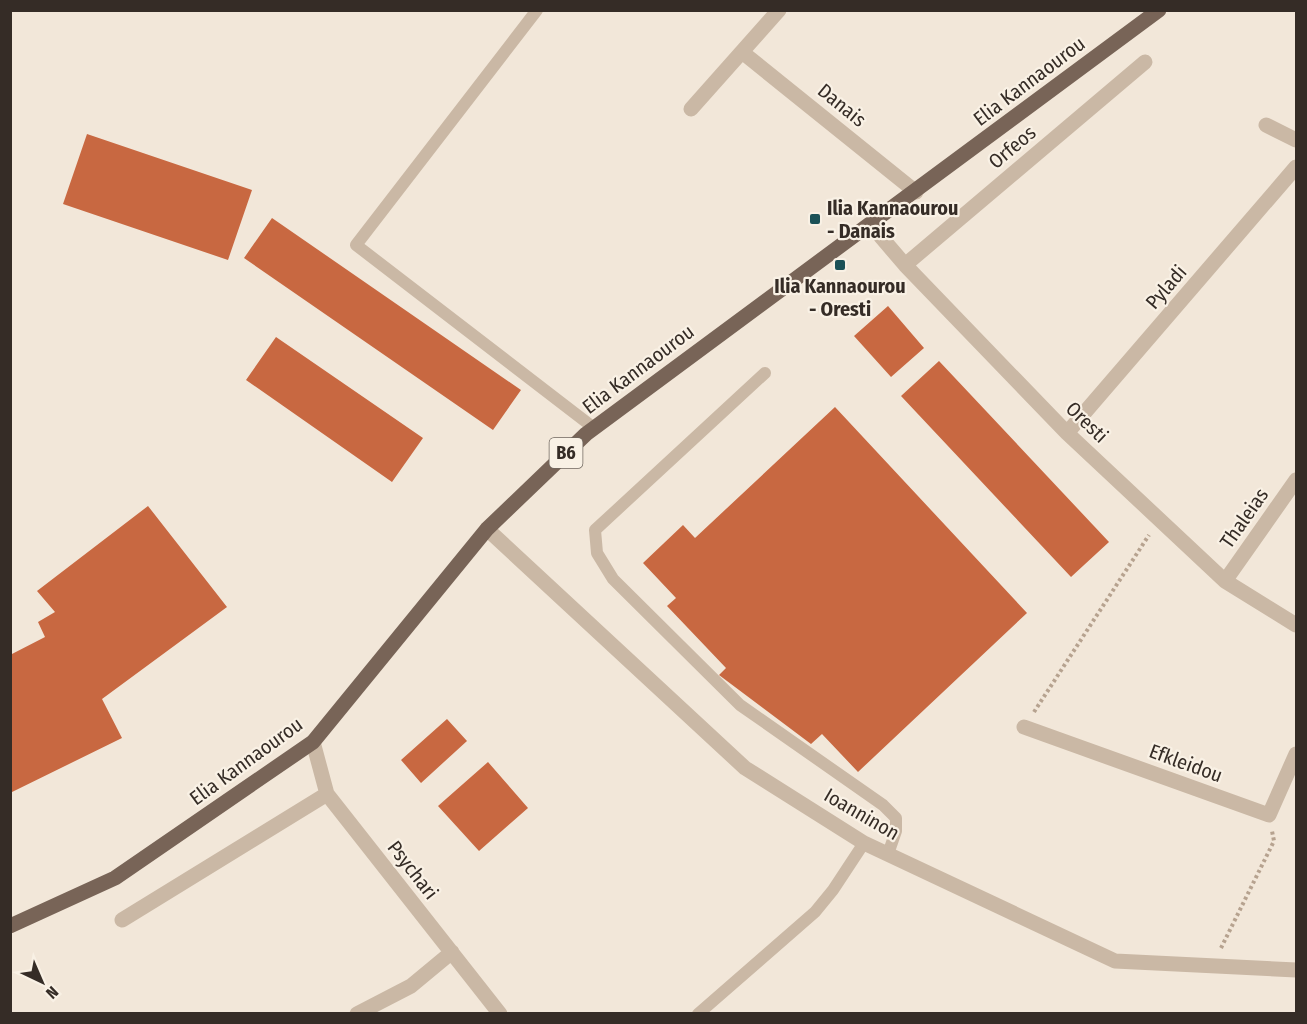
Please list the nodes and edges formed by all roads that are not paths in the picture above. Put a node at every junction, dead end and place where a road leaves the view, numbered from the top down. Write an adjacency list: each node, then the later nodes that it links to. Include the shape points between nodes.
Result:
1 (537, 10): 14 (lane, via 356,245)
2 (779, 10): 4 (street)
3 (1159, 10): 10 (main road, Elia Kannaourou / B6)
4 (742, 52): 6 (street); 10 (street, Danais)
5 (1146, 62): 12 (street, Orfeos)
6 (691, 109)
7 (1266, 125): 8 (street)
8 (1296, 140)
9 (1296, 167): 15 (street, Pyladi)
10 (916, 192): 11 (main road, Elia Kannaourou / B6)
11 (870, 224): 12 (street, Oresti); 14 (main road, Elia Kannaourou / B6)
12 (905, 265): 15 (street, Oresti)
13 (765, 373): 25 (lane, via 595,530 597,553 613,579 740,705 896,818)
14 (594, 428): 17 (main road, Elia Kannaourou / B6)
15 (1067, 434): 18 (street, Oresti)
16 (1296, 480): 18 (street, Thaleias)
17 (487, 529): 21 (main road, Elia Kannaourou / B6); 24 (street, Ioanninon, via 745,768)
18 (1225, 581): 19 (street, Oresti)
19 (1296, 625)
20 (1024, 727): 22 (street, Efkleidou, via 1269,815)
21 (314, 742): 23 (street, Psychari); 27 (main road, Elia Kannaourou / B6, via 115,878)
22 (1296, 753)
23 (327, 794): 26 (street); 28 (street, Psychari)
24 (864, 843): 25 (street, Ioanninon); 32 (lane, via 815,912)
25 (888, 854): 29 (street, Ioanninon, via 1115,961)
26 (122, 920)
27 (10, 926)
28 (452, 952): 30 (street, via 411,986); 31 (street, Psychari)
29 (1296, 970)
30 (357, 1014)
31 (500, 1014)
32 (698, 1014)

